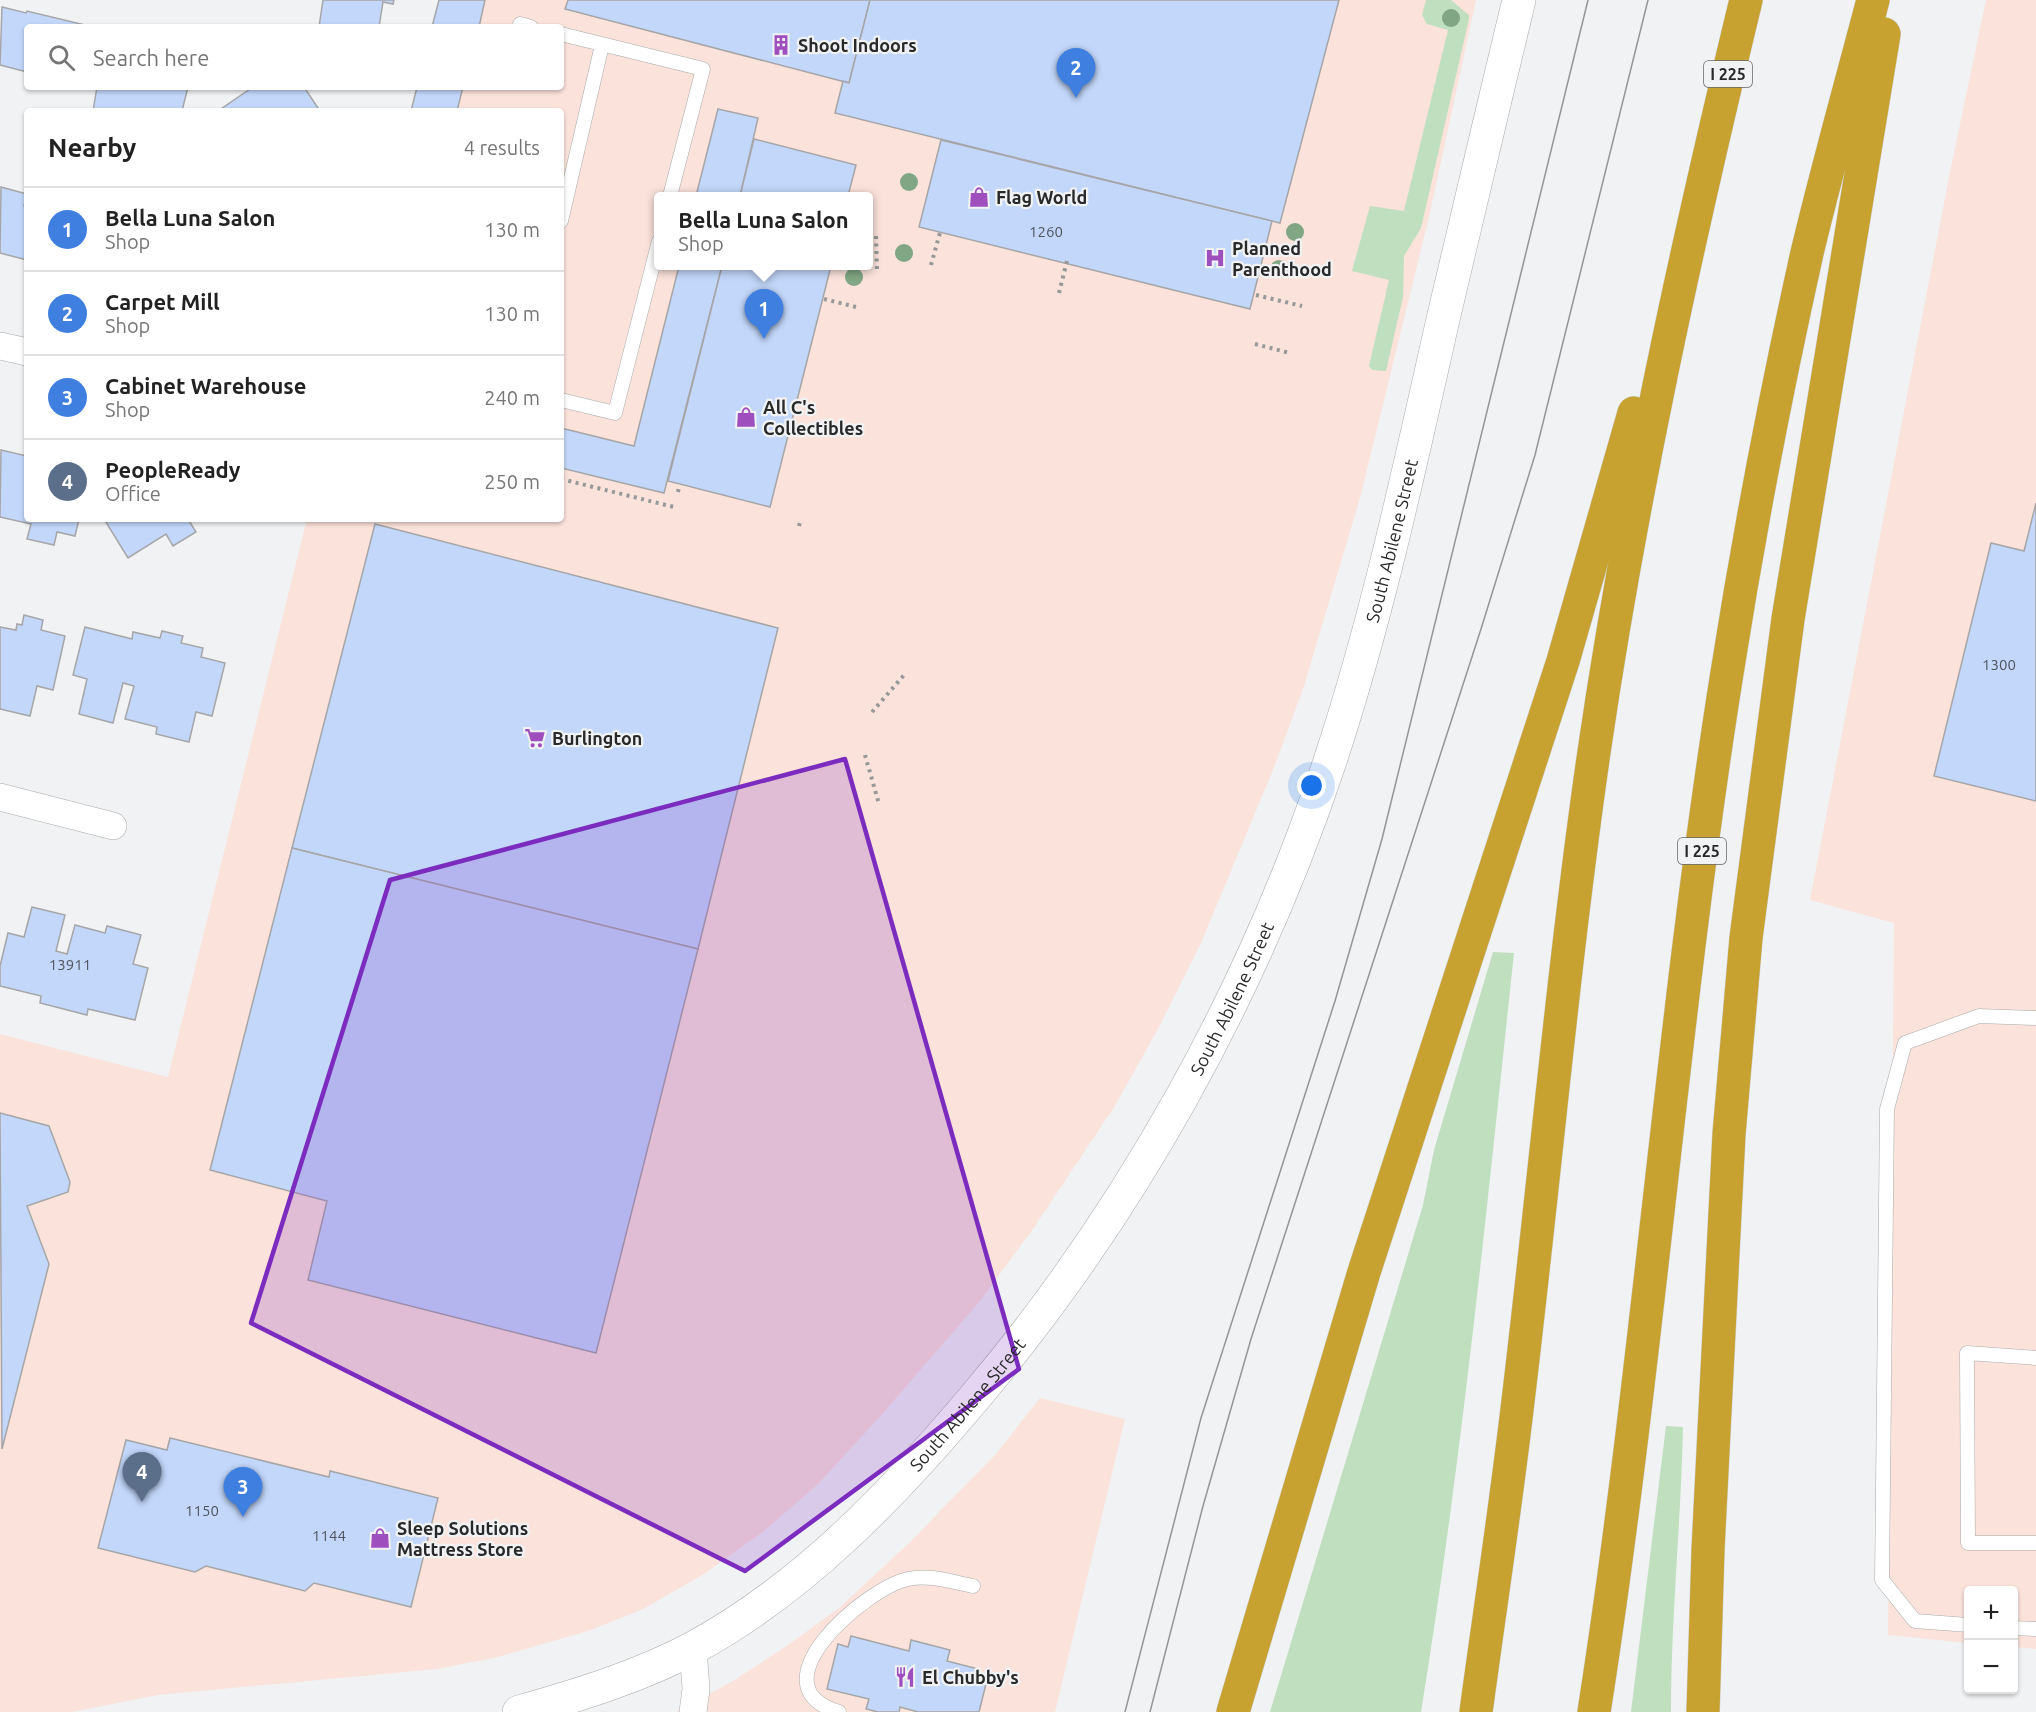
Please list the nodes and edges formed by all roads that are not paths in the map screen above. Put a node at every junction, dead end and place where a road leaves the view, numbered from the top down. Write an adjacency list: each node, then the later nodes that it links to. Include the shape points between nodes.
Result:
1 (1519, 0): 23 (street, South Abilene Street, via 1390,548 1346,710 1298,849 1233,998 1117,1205 1066,1281 993,1376 918,1461 842,1538 769,1598)
2 (1746, 0): 7 (highway, I 225)
3 (1873, 0): 29 (highway, I 225, via 1808,251 1726,674 1623,1508)
4 (1889, 0): 30 (highway, via 1788,619 1746,938 1728,1146)
5 (564, 35): 6 (lane)
6 (602, 45): 8 (lane, via 703,69); 9 (lane)
7 (1710, 149): 27 (highway, via 1563,661 1364,1272); 28 (highway, I 225, via 1647,449 1594,755 1518,1403)
8 (671, 192)
9 (564, 208)
10 (654, 261): 13 (lane, via 615,413)
11 (0, 346): 12 (street)
12 (24, 351)
13 (564, 401)
14 (0, 797): 15 (street)
15 (113, 826)
16 (2036, 1018): 20 (lane, via 1979,1016 1905,1043 1887,1109 1882,1580 1915,1621)
17 (2036, 1359): 18 (lane, via 1967,1353 1968,1543)
18 (2036, 1543)
19 (973, 1586): 26 (lane, via 938,1579 908,1579 880,1592 841,1623 815,1650 807,1672 812,1695 820,1705)
20 (1964, 1625)
21 (2018, 1628): 22 (lane)
22 (2036, 1629)
23 (693, 1648): 24 (street, South Abilene Street, via 601,1686); 25 (street)
24 (520, 1712)
25 (693, 1712)
26 (839, 1712)
27 (1233, 1712)
28 (1476, 1712)
29 (1594, 1712)
30 (1703, 1712)

